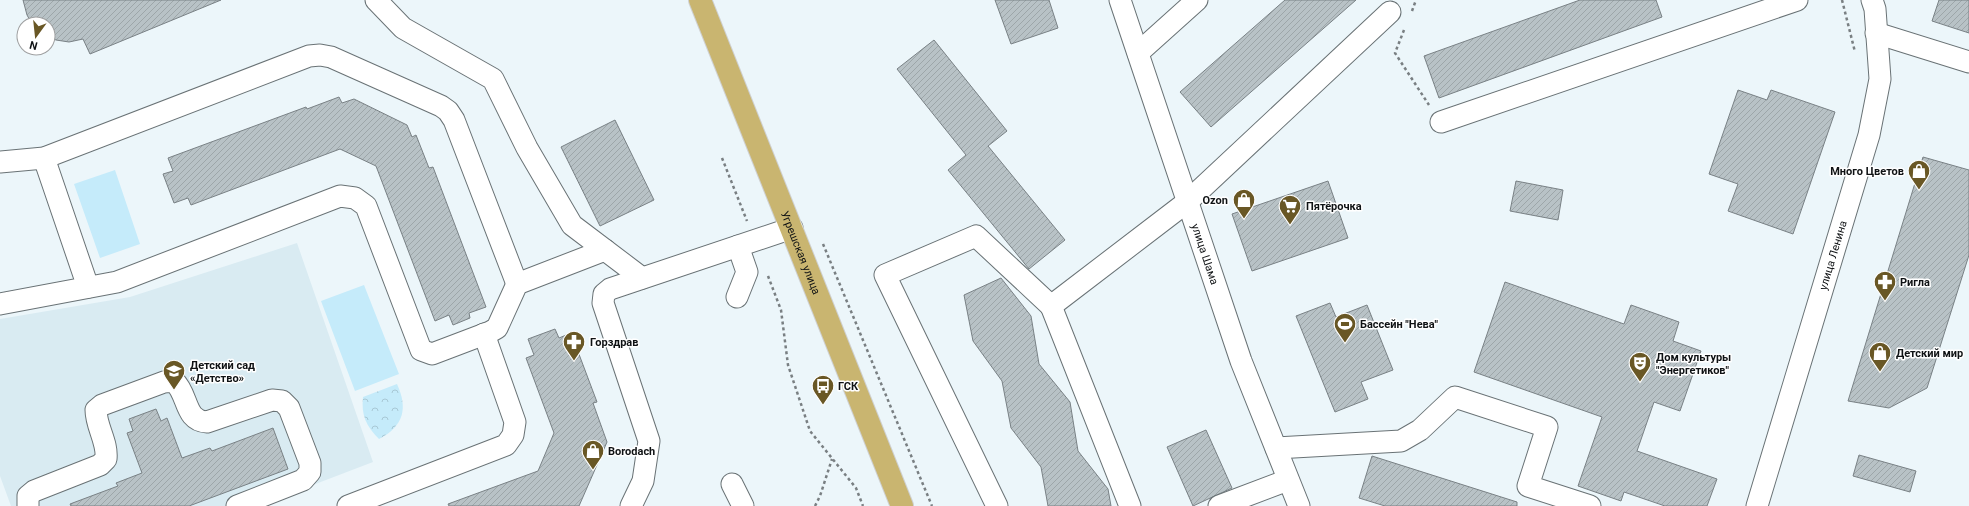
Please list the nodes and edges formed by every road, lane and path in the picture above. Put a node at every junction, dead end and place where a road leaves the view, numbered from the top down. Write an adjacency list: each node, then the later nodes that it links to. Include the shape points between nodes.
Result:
1 (376, 0): 22 (street, via 403,28 493,79 527,148 572,225)
2 (700, 0): 19 (main road, Угрешская улица)
3 (1120, 0): 12 (street, улица Шама)
4 (1197, 0): 12 (street)
5 (1416, 0): 9 (path)
6 (1797, 0): 8 (street)
7 (1872, 0): 11 (street, улица Ленина)
8 (1750, 7): 14 (street)
9 (1400, 12): 18 (street)
10 (1405, 27): 14 (path, via 1395,54)
11 (1876, 33): 13 (street); 48 (street, улица Ленина, via 1880,79 1869,135)
12 (1138, 52): 18 (street, улица Шама)
13 (1969, 62)
14 (1441, 122)
15 (44, 158): 17 (street); 24 (street, via 309,56 331,57 448,111 454,120); 25 (street)
16 (722, 158): 21 (path)
17 (0, 162)
18 (1187, 202): 28 (street); 30 (street, улица Шама, via 1240,361)
19 (792, 228): 21 (street); 41 (main road, Угрешская улица)
20 (820, 236): 42 (path)
21 (746, 244): 23 (street); 26 (street, via 747,272); 31 (path, via 781,310 788,365 810,431)
22 (605, 250): 23 (street); 24 (street)
23 (642, 278): 37 (street, via 610,289 604,294 603,304 648,441 644,481)
24 (517, 284): 29 (street, via 497,328)
25 (88, 287): 27 (street); 29 (street, via 117,282 340,196 355,198 366,206 421,350 432,354)
26 (737, 297)
27 (0, 304)
28 (1051, 306): 43 (street, via 976,236 885,275); 44 (street)
29 (484, 334): 36 (street, via 515,422 513,435 506,445)
30 (1276, 448): 32 (street, улица Шама); 47 (street, via 1401,441 1420,430 1455,397 1547,427 1528,486)
31 (832, 459): 39 (path); 40 (path, via 856,488)
32 (1288, 480): 45 (street); 46 (street, улица Шама)
33 (732, 484): 38 (street)
34 (28, 506): 35 (street, via 28,496 34,491 100,465 106,459 107,449 96,418 96,410 102,405 164,382 174,381 181,387 192,416 199,422 208,422 272,400 282,402 289,408 310,463 310,472 303,480)
35 (237, 506)
36 (348, 506)
37 (631, 506)
38 (743, 506)
39 (815, 506)
40 (863, 506)
41 (902, 506)
42 (932, 506)
43 (997, 506)
44 (1130, 506)
45 (1219, 506)
46 (1299, 506)
47 (1590, 506)
48 (1757, 506)

